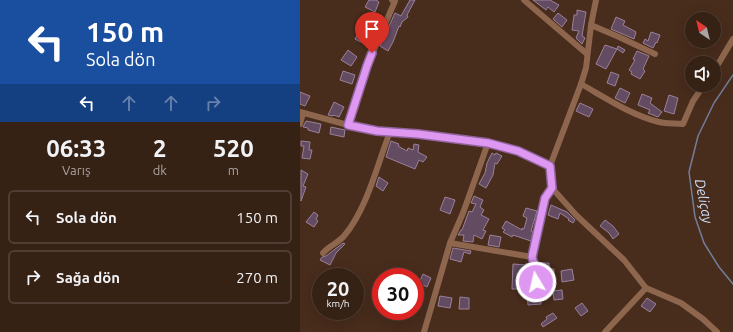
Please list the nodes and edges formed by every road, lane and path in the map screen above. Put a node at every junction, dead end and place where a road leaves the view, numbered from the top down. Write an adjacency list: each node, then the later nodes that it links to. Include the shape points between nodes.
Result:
1 (394, 0): 13 (street, via 367,66)
2 (524, 0): 6 (street)
3 (596, 0): 4 (street)
4 (591, 25): 6 (street); 7 (street)
5 (733, 39): 8 (street)
6 (587, 54): 9 (street)
7 (655, 54)
8 (721, 59)
9 (581, 84): 10 (street, via 647,118 683,124); 16 (street)
10 (699, 92)
11 (301, 112): 12 (street); 13 (street)
12 (300, 124)
13 (348, 125): 14 (street)
14 (390, 132): 15 (street); 19 (street, via 361,210 343,237)
15 (488, 143): 16 (street, via 518,151); 18 (street, via 463,214)
16 (550, 166): 17 (street)
17 (552, 188): 20 (street, via 545,198); 22 (street, via 576,215 624,260)
18 (450, 242): 20 (street); 23 (street)
19 (323, 253)
20 (532, 257): 21 (street)
21 (536, 282)
22 (646, 288): 24 (street); 25 (street, via 681,303)
23 (424, 332)
24 (605, 332)
25 (717, 332)

